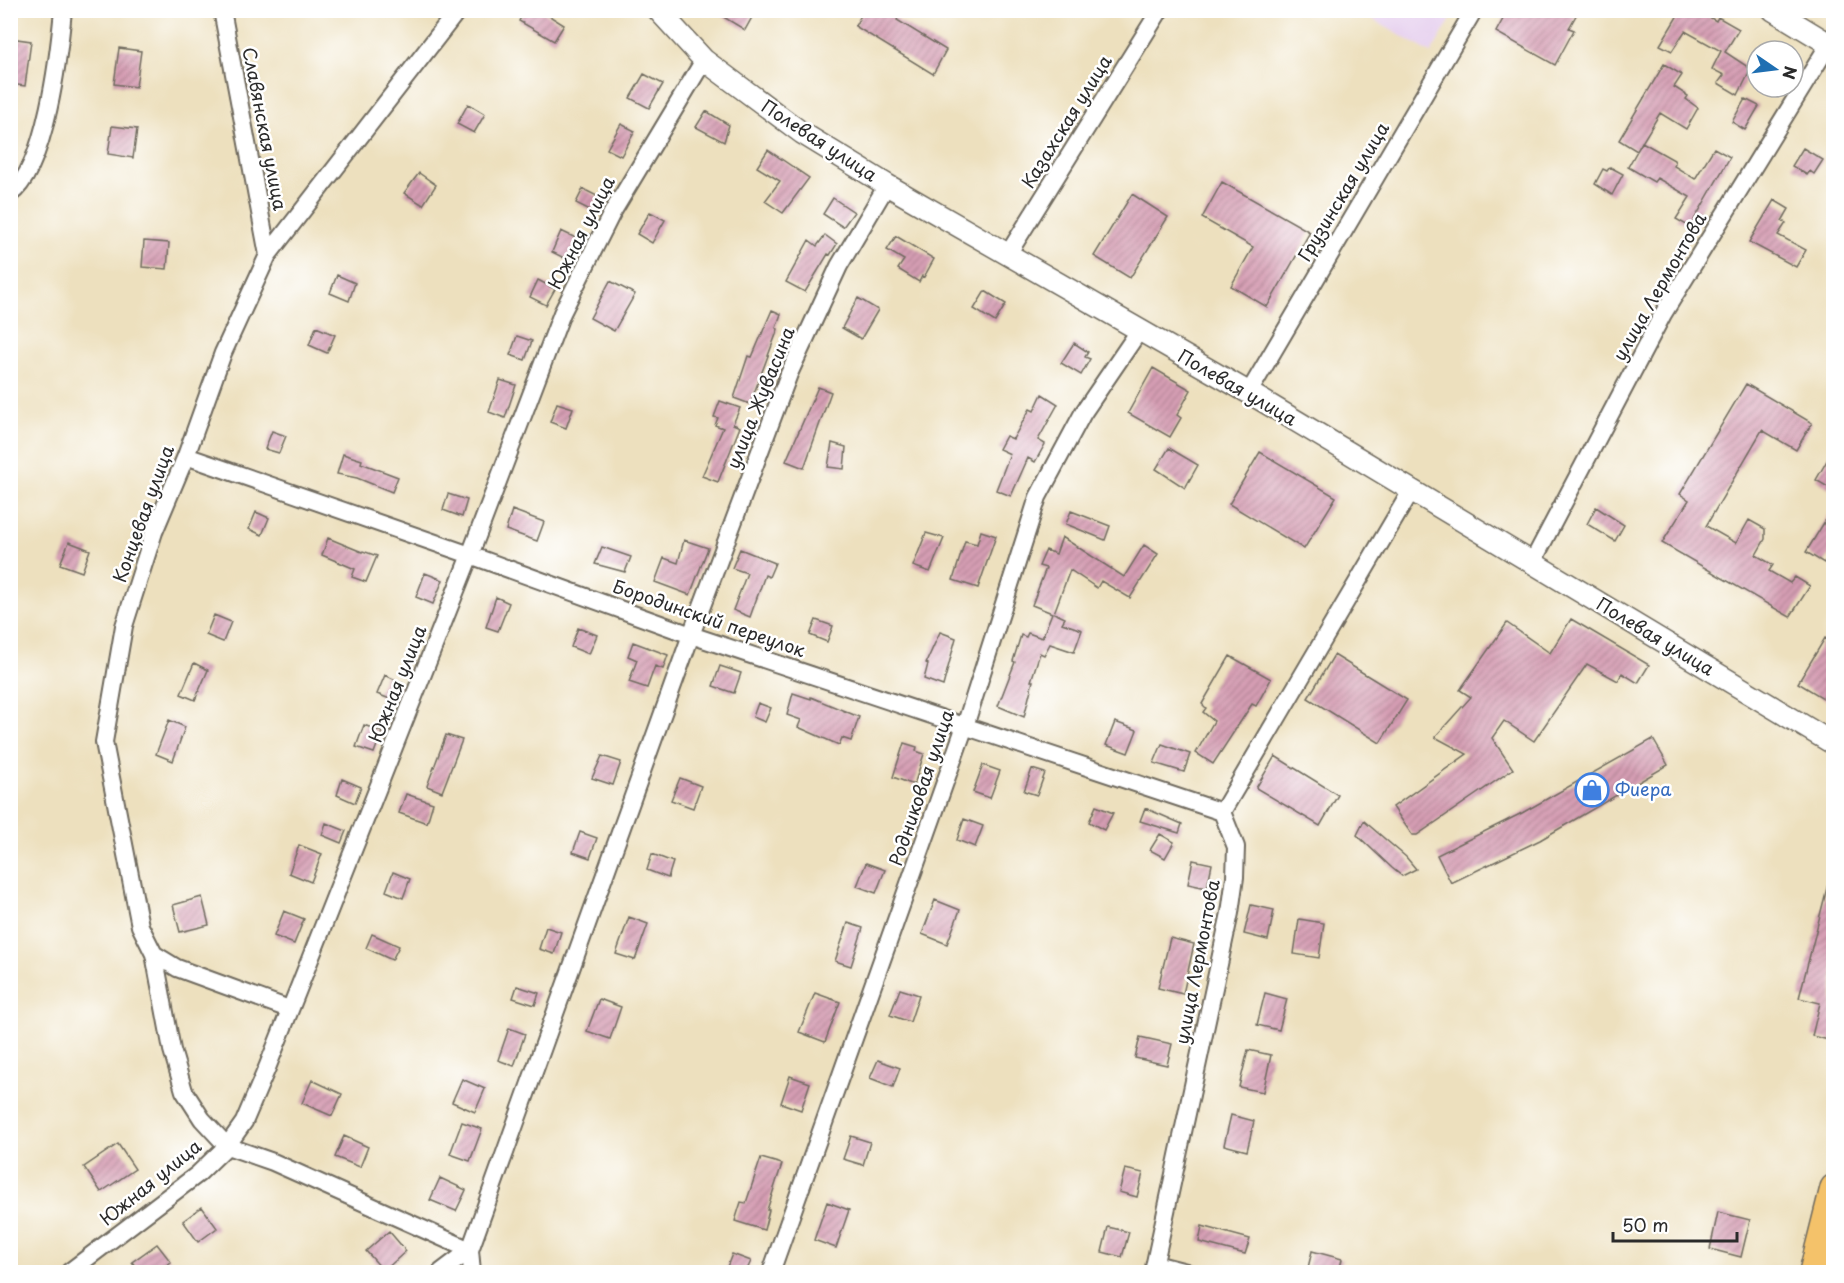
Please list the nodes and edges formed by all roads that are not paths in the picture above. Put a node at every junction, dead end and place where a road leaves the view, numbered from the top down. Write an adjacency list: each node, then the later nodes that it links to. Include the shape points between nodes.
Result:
1 (63, 10): 11 (street, via 42,134 20,187)
2 (222, 10): 13 (street, Славянская улица)
3 (458, 10): 13 (street, Концевая улица)
4 (658, 10): 9 (street, Полевая улица)
5 (1160, 10): 12 (street, Казахская улица)
6 (1474, 10): 15 (street, Грузинская улица)
7 (1773, 10): 8 (street)
8 (1832, 43): 19 (street, улица Лермонтова, via 1663,314)
9 (704, 60): 10 (street, Полевая улица, via 802,133); 18 (street, Южная улица, via 612,213 562,313)
10 (887, 185): 12 (street, Полевая улица); 20 (street, улица Жувасина, via 839,266 789,374)
11 (11, 194)
12 (1008, 254): 14 (street, Полевая улица)
13 (268, 255): 16 (street, Концевая улица, via 223,352)
14 (1139, 331): 15 (street, Полевая улица); 21 (street, Родниковая улица, via 1083,413 1038,497)
15 (1248, 394): 17 (street, Полевая улица)
16 (186, 456): 18 (street, Бородинский переулок); 24 (street, Концевая улица, via 154,532 124,626 104,742 140,926)
17 (1411, 491): 19 (street, Полевая улица); 23 (street)
18 (470, 555): 20 (street, Бородинский переулок); 25 (street, Южная улица)
19 (1532, 564): 22 (street, Полевая улица)
20 (691, 635): 21 (street, Бородинский переулок); 28 (street, улица Жувасина)
21 (965, 726): 23 (street, Бородинский переулок); 33 (street, Родниковая улица)
22 (1833, 744)
23 (1222, 812): 29 (street, улица Лермонтова, via 1236,847 1236,877)
24 (154, 954): 25 (street, via 177,968); 26 (street, Концевая улица, via 184,1091 202,1119)
25 (290, 1009): 26 (street, Южная улица, via 243,1122)
26 (228, 1146): 28 (street, via 273,1162); 30 (street, Южная улица, via 198,1174)
27 (1833, 1188): 35 (main road)
28 (470, 1251): 31 (street); 32 (street)
29 (1154, 1268): 34 (street)
30 (69, 1272)
31 (441, 1272)
32 (472, 1272)
33 (771, 1272)
34 (1186, 1272)
35 (1813, 1272)

